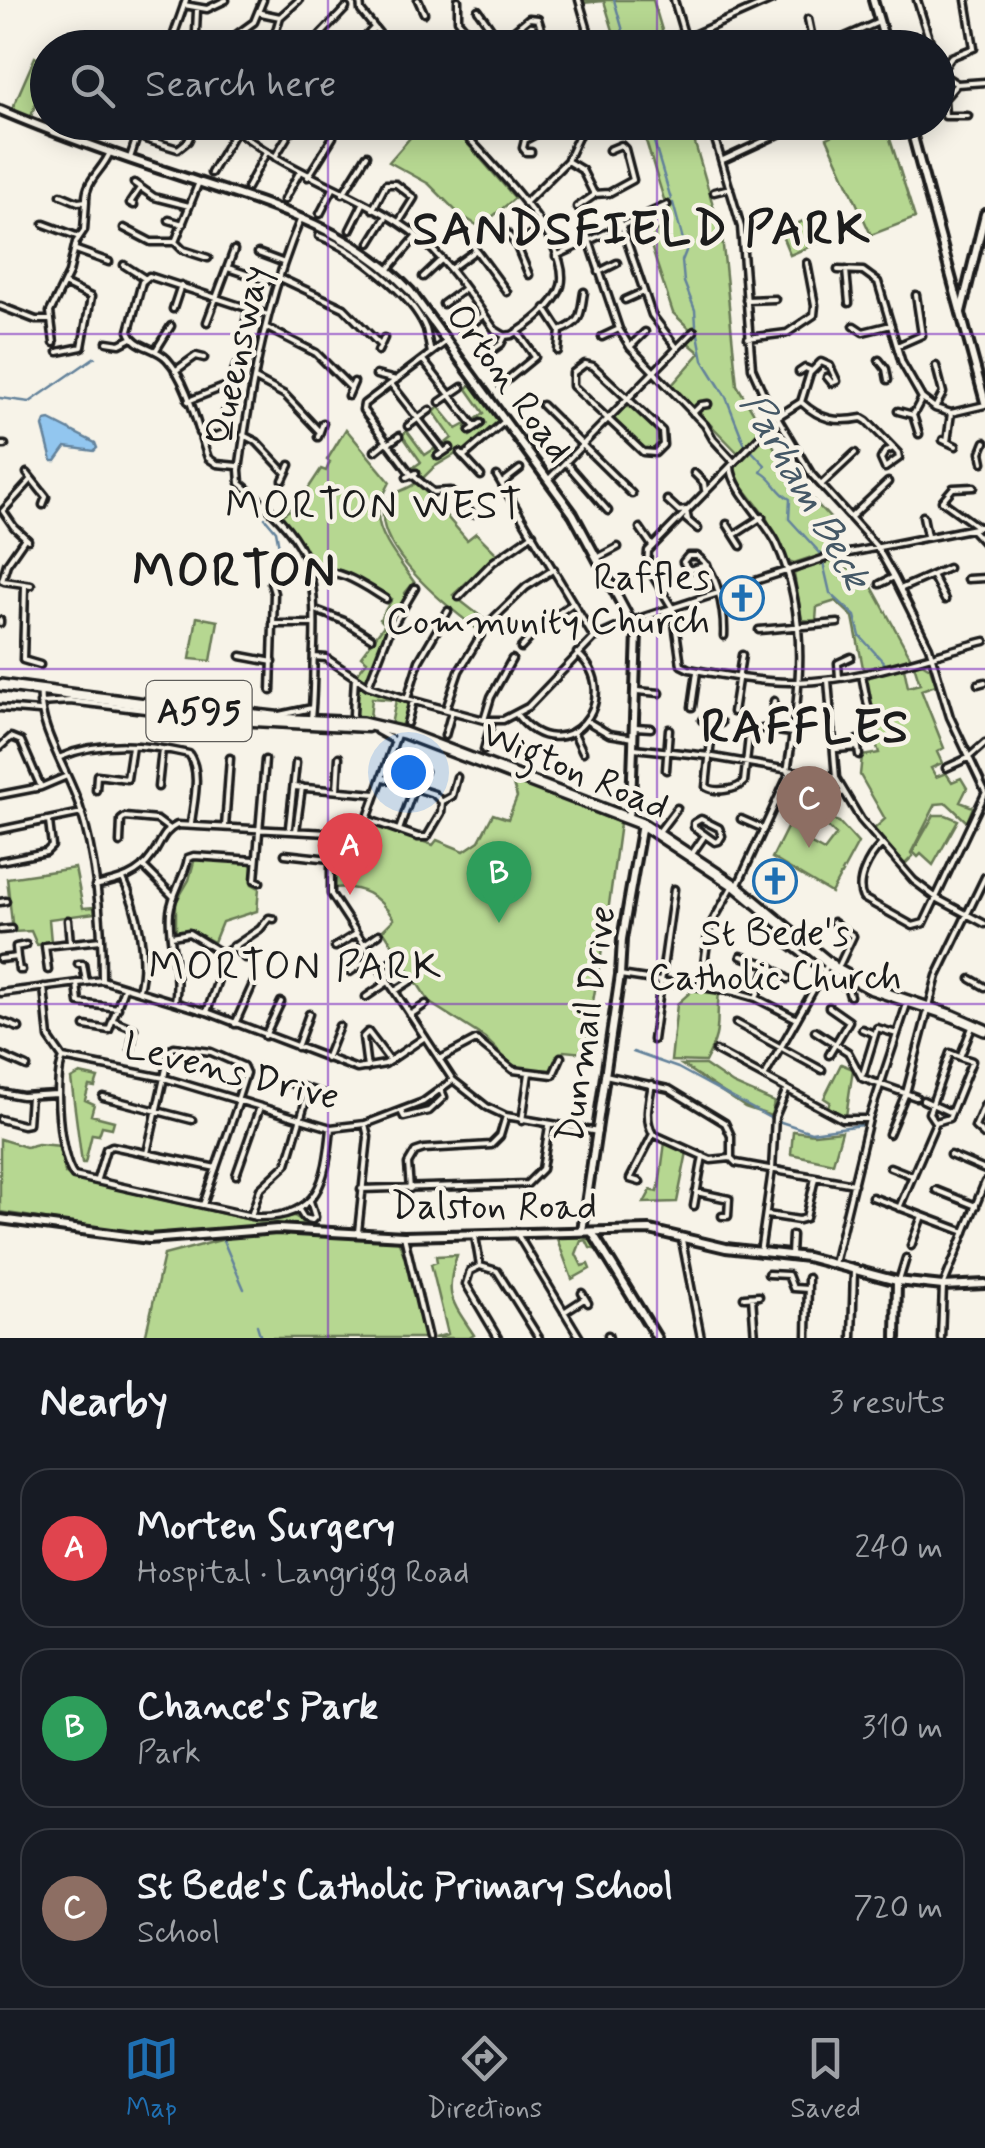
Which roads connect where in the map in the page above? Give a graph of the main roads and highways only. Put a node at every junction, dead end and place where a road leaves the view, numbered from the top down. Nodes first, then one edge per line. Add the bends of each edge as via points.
1 (0, 686) edge
2 (981, 1026) edge

1 - 2 main road, Wigton Road / A595 via 252,718 403,728 642,824 735,886 829,969

